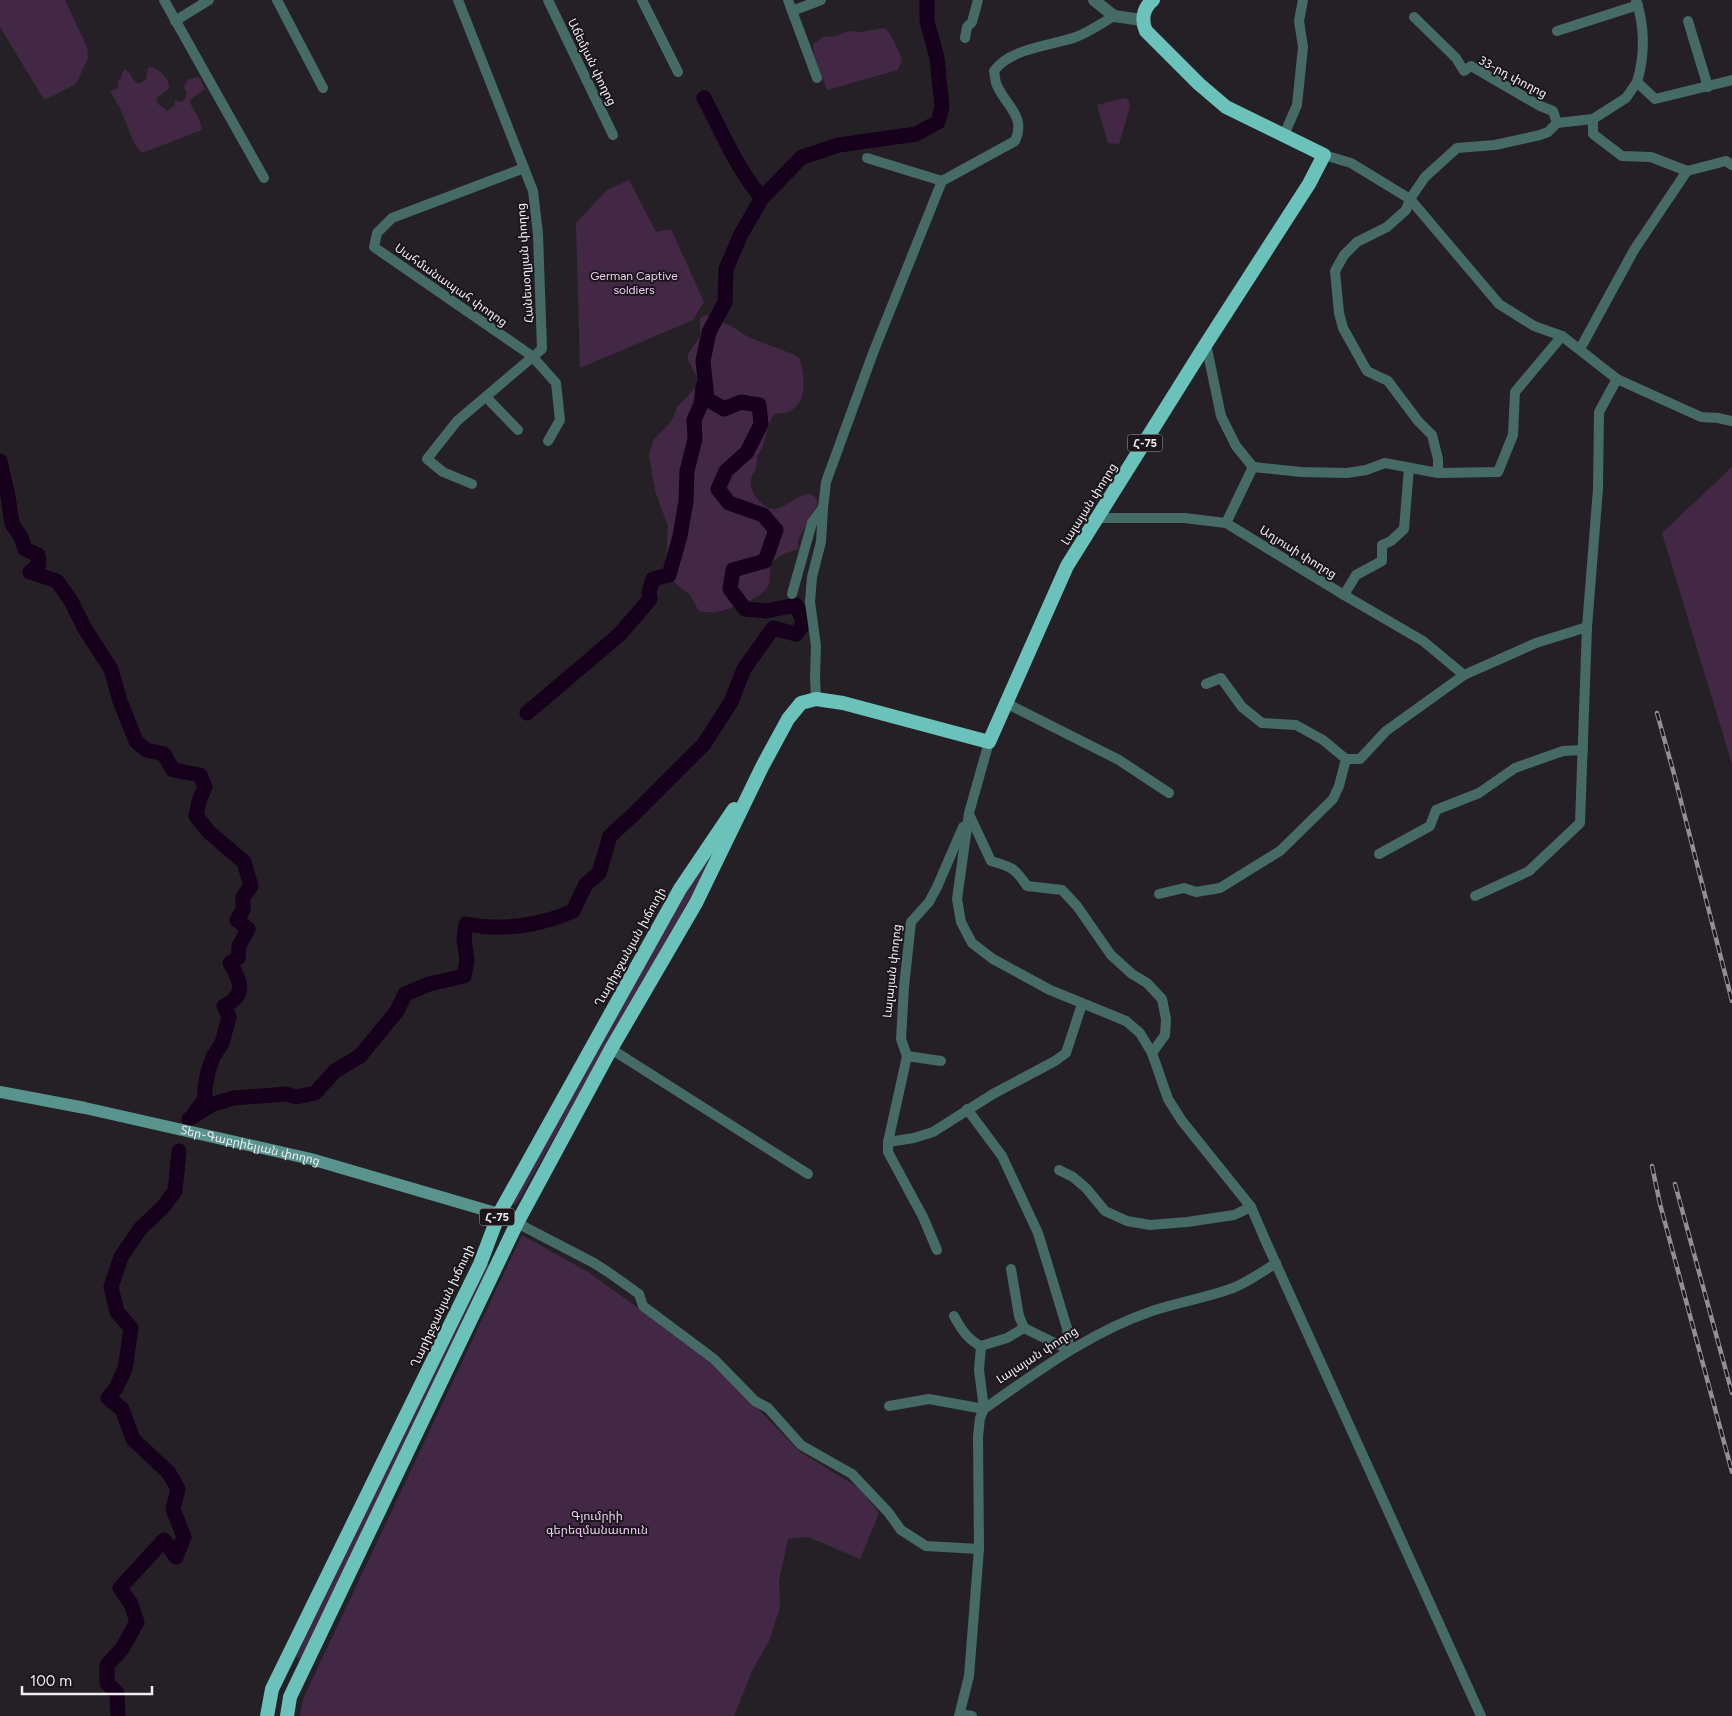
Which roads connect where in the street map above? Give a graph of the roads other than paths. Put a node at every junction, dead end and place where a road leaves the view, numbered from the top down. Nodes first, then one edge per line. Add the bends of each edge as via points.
1 (164, 0) edge
2 (209, 0) edge
3 (277, 0) edge
4 (458, 0) edge
5 (548, 0) edge
6 (642, 0) edge
7 (788, 0) edge
8 (821, 0) edge
9 (978, 0) edge
10 (1094, 0) edge
11 (1153, 0) edge
12 (1303, 0) edge
13 (1637, 2) edge
14 (792, 11) junction
15 (1114, 16) junction
16 (1414, 17) dead end
17 (1142, 20) junction
18 (175, 21) junction
19 (1688, 21) dead end
20 (1557, 31) dead end
21 (965, 38) dead end
22 (678, 72) dead end
23 (817, 78) dead end
24 (1732, 80) edge
25 (1637, 82) junction
26 (1708, 87) junction
27 (324, 88) dead end
28 (1593, 119) junction
29 (1557, 123) junction
30 (613, 134) dead end
31 (1284, 135) junction
32 (1324, 155) junction
33 (867, 158) dead end
34 (1732, 165) edge
35 (524, 168) junction
36 (1687, 171) junction
37 (264, 178) dead end
38 (942, 182) junction
39 (1410, 199) junction
40 (1562, 336) junction
41 (1206, 344) junction
42 (1580, 349) junction
43 (532, 356) junction
44 (1617, 379) junction
45 (486, 397) junction
46 (1732, 422) edge
47 (518, 430) dead end
48 (548, 441) dead end
49 (1253, 467) junction
50 (1409, 468) junction
51 (1438, 473) junction
52 (472, 484) dead end
53 (823, 508) junction
54 (1097, 518) junction
55 (1226, 522) junction
56 (792, 594) dead end
57 (1344, 596) junction
58 (1587, 627) junction
59 (1464, 675) junction
60 (1206, 684) dead end
61 (816, 699) junction
62 (1006, 703) junction
63 (989, 742) junction
64 (1583, 750) junction
65 (1346, 760) junction
66 (762, 767) junction
67 (1169, 792) dead end
68 (969, 814) junction
69 (1379, 854) dead end
70 (1159, 894) dead end
71 (1475, 896) dead end
72 (1082, 1004) junction
73 (611, 1049) junction
74 (1152, 1053) junction
75 (907, 1056) junction
76 (941, 1061) dead end
77 (0, 1092) edge
78 (967, 1109) junction
79 (888, 1142) junction
80 (1059, 1170) dead end
81 (808, 1174) dead end
82 (1252, 1207) junction
83 (499, 1214) junction
84 (517, 1223) junction
85 (937, 1250) dead end
86 (1276, 1263) junction
87 (1011, 1270) dead end
88 (954, 1316) dead end
89 (1024, 1328) junction
90 (981, 1346) junction
91 (1069, 1350) junction
92 (889, 1406) dead end
93 (984, 1409) junction
94 (979, 1548) junction
95 (272, 1689) junction
96 (292, 1693) junction
97 (959, 1715) edge
98 (267, 1716) edge
99 (287, 1716) edge
100 (972, 1716) edge
101 (1480, 1716) edge

1 - 18 street
2 - 18 street
3 - 27 street
4 - 35 street, Հանեսօղլյան փողոց
5 - 30 street, Աճեմյան փողոց
6 - 22 street
7 - 14 street
8 - 14 street
9 - 21 street via 972,22 966,27
10 - 15 street
11 - 17 highway via 1144,11
12 - 31 street via 1299,21 1303,47 1296,105
13 - 20 street
13 - 25 street via 1643,28 1642,64
14 - 23 street
15 - 17 street
15 - 38 street via 1077,37 1010,56 998,65 994,71 996,83 1015,113 1019,131 1015,141
16 - 29 street, 33-րդ փողոց via 1456,58 1464,71 1471,66 1553,111
17 - 31 highway via 1146,31 1226,107
18 - 37 street
19 - 26 street
24 - 26 street
25 - 26 street via 1655,99
25 - 28 street via 1626,98
28 - 29 street
28 - 36 street via 1593,134 1622,156 1651,157
29 - 39 street via 1540,135 1495,145 1457,148 1425,177
31 - 32 highway
32 - 39 street via 1351,163
32 - 41 highway, Լալայան փողոց / Հ-75 via 1309,184
33 - 38 street
34 - 36 street via 1726,161
35 - 43 street, Հանեսօղլյան փողոց via 533,191 541,293 542,349
35 - 43 street, Սահմանապահ փողոց via 392,218 377,232 374,247
36 - 42 street via 1634,250
38 - 53 street via 826,482
39 - 40 street via 1499,304 1534,326
39 - 51 street via 1406,210 1387,227 1357,242 1344,255 1335,271 1339,313 1343,328 1367,371 1388,381 1432,434
40 - 42 street
40 - 51 street via 1515,392 1512,435 1498,472
41 - 49 street via 1221,416 1236,446
41 - 54 highway, Լալայան փողոց / Հ-75
42 - 44 street
43 - 45 street, Հանեսօղլյան փողոց
43 - 48 street, Սահմանապահ փողոց via 556,382 560,420
44 - 46 street via 1701,417
44 - 58 street via 1599,412 1598,490
45 - 47 street
45 - 52 street, Հանեսօղլյան փողոց via 457,421 427,459 443,472
49 - 50 street via 1346,473 1385,463
49 - 55 street
50 - 51 street
50 - 57 street via 1404,529 1382,545 1382,560 1356,574
53 - 56 street via 812,523
53 - 61 street via 821,542 812,577 810,602 816,646
54 - 55 street, Աղյուսի փողոց via 1184,518
54 - 62 highway, Լալայան փողոց / Հ-75 via 1068,566
55 - 57 street, Աղյուսի փողոց
57 - 59 street, Աղյուսի փողոց via 1423,641
58 - 59 street via 1536,642
58 - 64 street
59 - 65 street via 1386,731 1360,760
60 - 65 street via 1221,678 1242,707 1262,723 1296,725 1323,740
61 - 63 highway via 843,703
61 - 66 highway, Ղարիբջանյան խճուղի / Հ-75 via 801,703 788,719
62 - 63 highway, Լալայան փողոց / Հ-75
62 - 67 street via 1120,760
63 - 68 street, Լալայան փողոց
64 - 69 street via 1563,751 1514,768 1479,793 1436,810 1430,826
64 - 71 street via 1580,823 1529,871
65 - 70 street via 1333,799 1280,851 1220,888 1196,892 1184,888
66 - 73 highway, Ղարիբջանյան խճուղի / Հ-75 via 696,903
66 - 83 highway, Ղարիբջանյան խճուղի / Հ-75 via 680,889
68 - 72 street, Լալայան փողոց via 957,899 961,922 972,943 993,959
68 - 74 street via 991,861 1018,872 1027,886 1062,890 1111,955 1162,999 1165,1035
68 - 75 street, Լալայան փողոց via 929,902 911,922 901,1039
72 - 74 street, Լալայան փողոց via 1126,1021 1140,1033
72 - 78 street via 1066,1053
73 - 81 street
73 - 84 highway, Ղարիբջանյան խճուղի / Հ-75
74 - 82 street, Լալայան փողոց via 1168,1099 1182,1121
75 - 76 street
75 - 79 street, Լալայան փողոց
77 - 83 main road, Տեր-Գաբրիելյան փողոց via 311,1159
78 - 79 street via 933,1132
78 - 91 street via 1002,1156 1038,1233 1067,1328
79 - 85 street, Լալայան փողոց via 888,1152
80 - 82 street via 1086,1188 1106,1211 1126,1221 1150,1225 1187,1222 1234,1215
82 - 86 street, Լալայան փողոց
83 - 84 main road, Տեր-Գաբրիելյան փողոց
83 - 95 highway, Ղարիբջանյան խճուղի / Հ-75 via 480,1264
84 - 94 street via 594,1263 639,1294 643,1306 714,1359 755,1400 768,1408 802,1445 852,1474 901,1530 926,1546
84 - 96 highway, Ղարիբջանյան խճուղի / Հ-75
86 - 91 street, Լալայան փողոց via 1234,1287 1152,1311
86 - 101 street
87 - 89 street
88 - 90 street via 972,1342
89 - 90 street via 1007,1338
89 - 91 street
90 - 93 street
91 - 93 street, Լալայան փողոց
92 - 93 street via 929,1399
93 - 94 street via 978,1436
94 - 97 street via 969,1676
95 - 96 highway
95 - 98 highway, Ղարիբջանյան խճուղի / Հ-75
96 - 99 highway, Ղարիբջանյան խճուղի / Հ-75
97 - 100 street

